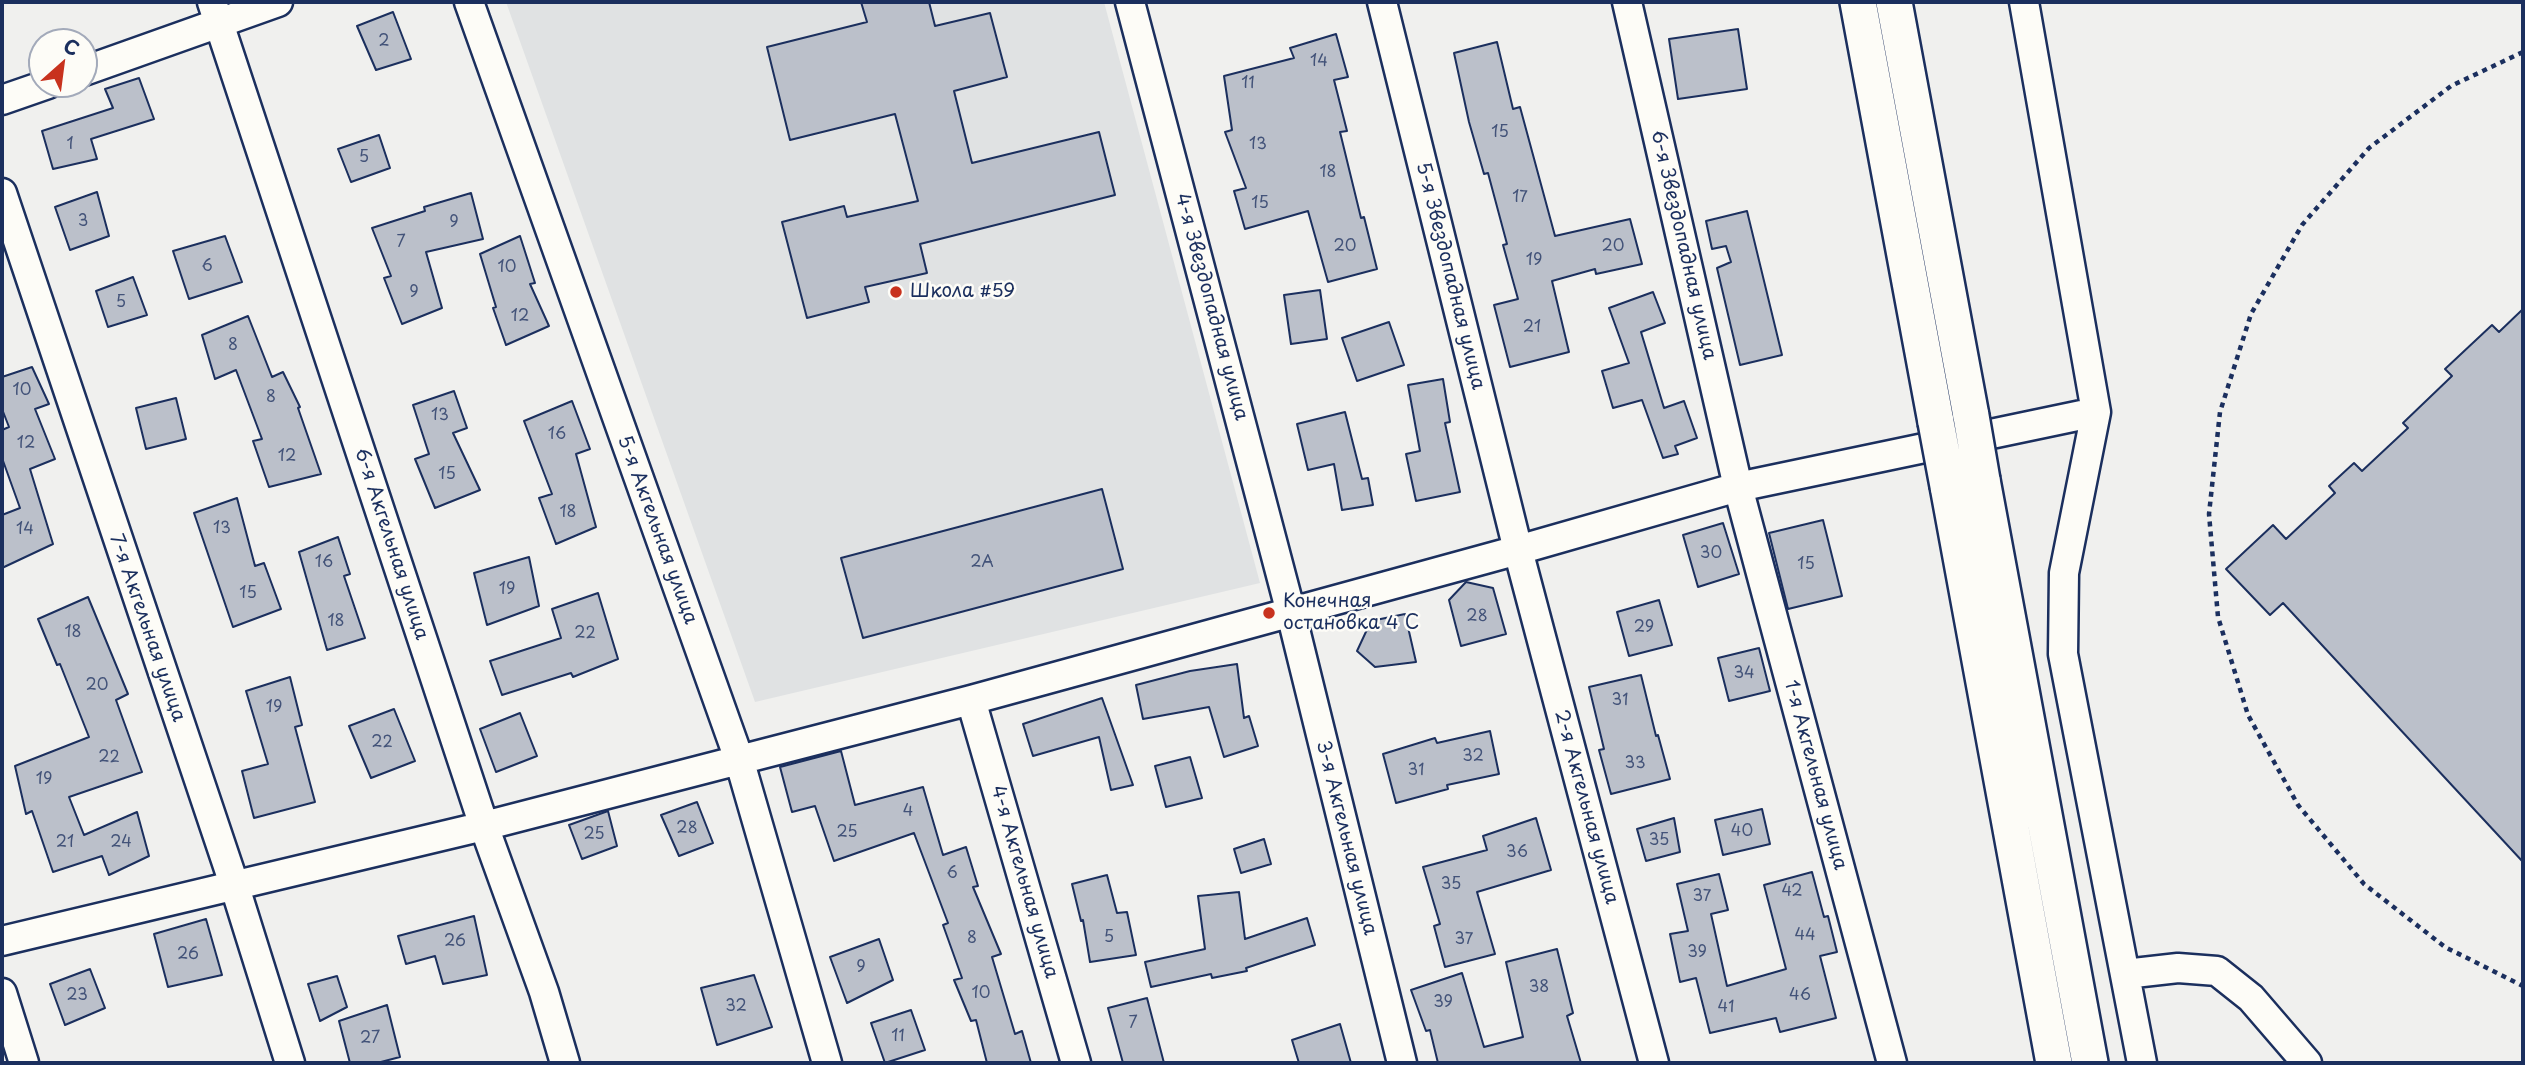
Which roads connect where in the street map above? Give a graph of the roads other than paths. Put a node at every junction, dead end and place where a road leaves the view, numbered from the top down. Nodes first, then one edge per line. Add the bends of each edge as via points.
1 (278, 2) edge
2 (469, 2) edge
3 (1130, 2) edge
4 (1382, 2) edge
5 (1628, 2) edge
6 (1858, 2) edge
7 (1894, 2) edge
8 (2024, 2) edge
9 (215, 13) edge
10 (98, 65) edge
11 (28, 91) edge
12 (2, 100) edge
13 (2, 193) edge
14 (2096, 412) junction
15 (1738, 487) junction
16 (1518, 550) junction
17 (1291, 613) junction
18 (971, 700) junction
19 (739, 759) junction
20 (484, 826) junction
21 (234, 884) junction
22 (2, 941) edge
23 (2125, 974) junction
24 (2, 993) edge
25 (24, 1063) edge
26 (290, 1063) edge
27 (565, 1063) edge
28 (827, 1063) edge
29 (1076, 1063) edge
30 (1402, 1063) edge
31 (1654, 1063) edge
32 (1892, 1063) edge
33 (2054, 1063) edge
34 (2090, 1063) edge
35 (2142, 1063) edge
36 (2307, 1063) edge

1 - 9 street
2 - 19 street, 5-я Акгельная улица
3 - 17 street, 4-я Звездопадная улица
4 - 16 street, 5-я Звездопадная улица
5 - 15 street, 6-я Звездопадная улица
6 - 33 main road, bridge
7 - 34 main road, bridge
8 - 14 street
9 - 10 street
9 - 20 street, 6-я Акгельная улица
11 - 12 street
13 - 21 street, 7-я Акгельная улица
14 - 15 street
14 - 23 street via 2064,573 2063,654
15 - 16 street
15 - 32 street, 1-я Акгельная улица
16 - 17 street
16 - 31 street, 2-я Акгельная улица
17 - 18 street
17 - 30 street, 3-я Акгельная улица
18 - 19 street
18 - 29 street, 4-я Акгельная улица
19 - 20 street
19 - 28 street, 5-я Акгельная улица
20 - 21 street
20 - 27 street, 6-я Акгельная улица
21 - 22 street
21 - 26 street, 7-я Акгельная улица
23 - 35 street
23 - 36 street via 2178,968 2217,971 2251,998
24 - 25 street

